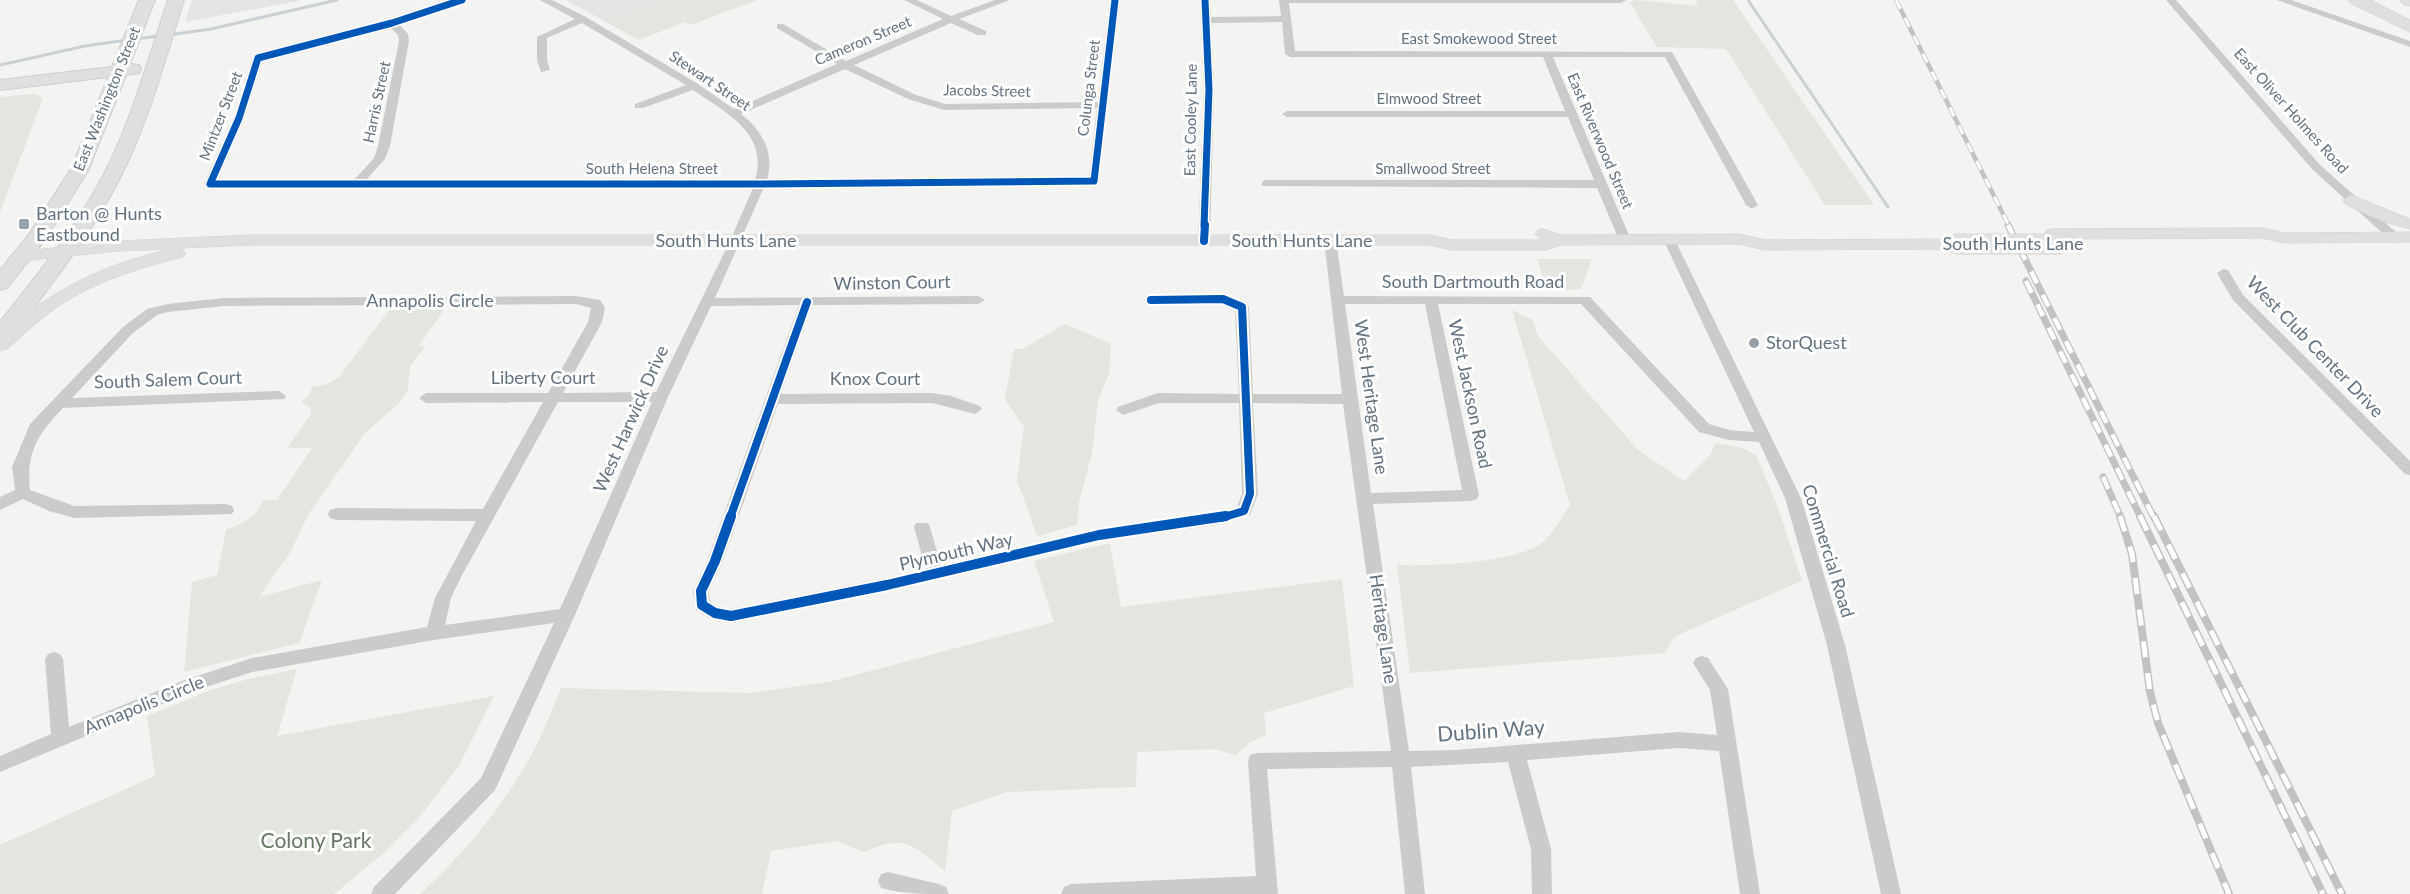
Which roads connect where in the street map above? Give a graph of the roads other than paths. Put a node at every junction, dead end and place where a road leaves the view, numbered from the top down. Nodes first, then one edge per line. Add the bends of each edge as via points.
1 (147, 0) edge
2 (176, 0) edge
3 (462, 0) edge
4 (545, 0) edge
5 (909, 0) edge
6 (1005, 0) edge
7 (1115, 0) edge
8 (1205, 0) edge
9 (1284, 0) edge
10 (1621, 0) edge
11 (2171, 0) edge
12 (2282, 0) edge
13 (2358, 0) edge
14 (951, 19) junction
15 (583, 20) junction
16 (1205, 20) junction
17 (1286, 20) junction
18 (392, 23) junction
19 (780, 26) dead end
20 (2410, 27) edge
21 (982, 33) dead end
22 (2410, 44) edge
23 (1547, 54) junction
24 (846, 65) junction
25 (157, 66) junction
26 (545, 70) dead end
27 (120, 71) junction
28 (0, 85) edge
29 (694, 86) junction
30 (1101, 105) junction
31 (639, 106) dead end
32 (733, 113) junction
33 (1287, 114) dead end
34 (1572, 114) junction
35 (1094, 181) joint
36 (210, 184) joint
37 (357, 184) junction
38 (760, 184) junction
39 (1266, 184) dead end
40 (1601, 184) junction
41 (2352, 200) junction
42 (1752, 205) dead end
43 (2410, 224) edge
44 (2402, 237) edge
45 (1668, 239) junction
46 (251, 240) junction
47 (1330, 240) junction
48 (1625, 240) junction
49 (736, 241) junction
50 (1204, 241) junction
51 (68, 250) junction
52 (22, 256) junction
53 (2223, 273) dead end
54 (0, 284) edge
55 (978, 300) dead end
56 (1151, 300) dead end
57 (1338, 300) junction
58 (1431, 301) junction
59 (706, 302) junction
60 (807, 302) junction
61 (0, 337) edge
62 (0, 345) edge
63 (279, 396) dead end
64 (553, 397) junction
65 (660, 397) junction
66 (1246, 397) junction
67 (426, 398) dead end
68 (774, 399) junction
69 (1350, 399) junction
70 (58, 403) junction
71 (975, 409) dead end
72 (1123, 410) dead end
73 (1766, 438) junction
74 (2410, 470) edge
75 (23, 493) junction
76 (1365, 499) junction
77 (0, 504) edge
78 (226, 510) dead end
79 (336, 514) dead end
80 (487, 515) junction
81 (922, 527) dead end
82 (934, 574) junction
83 (566, 615) junction
84 (434, 633) junction
85 (54, 659) dead end
86 (1702, 663) dead end
87 (61, 738) junction
88 (1728, 744) junction
89 (1515, 752) junction
90 (1401, 758) junction
91 (0, 764) edge
92 (888, 880) dead end
93 (1268, 890) edge
94 (381, 894) edge
95 (939, 894) edge
96 (1071, 894) edge
97 (1415, 894) edge
98 (1542, 894) edge
99 (1750, 894) edge
100 (1891, 894) edge

1 - 27 main road, East Washington Street
2 - 25 main road, East Washington Street
3 - 18 street
4 - 15 street, Stewart Street
5 - 14 street
6 - 14 street, Cameron Street
7 - 30 street, Colunga Street
8 - 16 street, East Cooley Lane
9 - 10 street
9 - 17 street
11 - 41 street, East Oliver Holmes Road via 2316,167
12 - 22 street
13 - 20 highway
14 - 21 street
14 - 24 street, Cameron Street
15 - 26 street via 542,37
15 - 29 street, Stewart Street
16 - 17 street
16 - 50 street, East Cooley Lane via 1209,90
17 - 23 street, East Smokewood Street via 1290,54
18 - 36 street, Mintzer Street via 258,57 239,118
18 - 37 street, Harris Street via 403,34 404,41 384,146 379,159
19 - 24 street, Jacobs Street
23 - 34 street, East Riverwood Street
23 - 42 street, East Smokewood Street via 1668,54
24 - 30 street, Jacobs Street via 912,97 944,107
24 - 32 street, Cameron Street
25 - 27 main road
25 - 51 main road, East Washington Street via 113,175
27 - 28 main road
27 - 52 main road, East Washington Street via 80,169
29 - 31 street
29 - 32 street, Stewart Street
30 - 35 street, Colunga Street
32 - 38 street, Stewart Street via 746,123 762,148 765,167
33 - 34 street, Elmwood Street
34 - 40 street, East Riverwood Street
35 - 38 street, South Helena Street
36 - 37 street, South Helena Street
37 - 38 street, South Helena Street
38 - 49 street, Stewart Street
39 - 40 street, Smallwood Street
40 - 48 street, East Riverwood Street
41 - 43 main road
41 - 44 street, East Oliver Holmes Road
44 - 45 main road, South Hunts Lane, bridge via 2286,238 2275,244 1953,239 1765,245 1739,239
45 - 48 main road, South Hunts Lane
45 - 73 street, Commercial Road
46 - 49 main road, South Hunts Lane
46 - 51 main road, South Hunts Lane
46 - 62 main road via 159,257 96,278 35,314
47 - 48 main road, South Hunts Lane via 1430,240 1452,245
47 - 50 main road, South Hunts Lane
47 - 57 street
49 - 50 main road, South Hunts Lane
49 - 59 street, West Harwick Drive
51 - 52 main road, South Hunts Lane
51 - 61 main road, East Washington Street
52 - 54 main road, East Washington Street
53 - 74 street, West Club Center Drive via 2238,297
55 - 60 street, Winston Court
56 - 66 street, Plymouth Way via 1223,299 1242,307
57 - 58 street, South Dartmouth Road
57 - 69 street, West Heritage Lane
58 - 73 street, South Dartmouth Road via 1585,300 1704,428 1722,434
58 - 76 street, West Jackson Road via 1471,495
59 - 60 street, Winston Court
59 - 65 street, West Harwick Drive
60 - 68 street, Plymouth Way
63 - 70 street, South Salem Court
64 - 65 street, Liberty Court
64 - 67 street, Liberty Court
64 - 70 street, Annapolis Circle via 595,322 598,308 589,300 224,302 168,308 152,312 128,330
64 - 80 street, Annapolis Circle
65 - 83 street, West Harwick Drive
66 - 69 street
66 - 72 street via 1158,398
66 - 82 street, Plymouth Way via 1251,494 1244,510 1217,519 1099,535
68 - 71 street, Knox Court via 932,398
68 - 82 street, Plymouth Way via 701,591 702,605 731,616
69 - 76 street, West Heritage Lane
70 - 75 street, Annapolis Circle via 35,428 26,448 21,467
73 - 100 street, Commercial Road via 1793,498 1833,633
75 - 77 street
75 - 78 street via 74,512
76 - 90 street, Heritage Lane
79 - 80 street
80 - 84 street, Annapolis Circle via 443,598
81 - 82 street
83 - 84 street, Annapolis Circle
83 - 94 street, West Harwick Drive via 488,784
84 - 87 street, Annapolis Circle via 252,665 188,686
85 - 87 street
86 - 88 street via 1719,689
87 - 91 street, Annapolis Circle
88 - 89 street, Dublin Way via 1679,740
88 - 99 street
89 - 90 street, Dublin Way
89 - 98 street via 1541,849
90 - 93 street, Dublin Way via 1257,761
90 - 97 street, Heritage Lane
92 - 95 street
93 - 96 street

